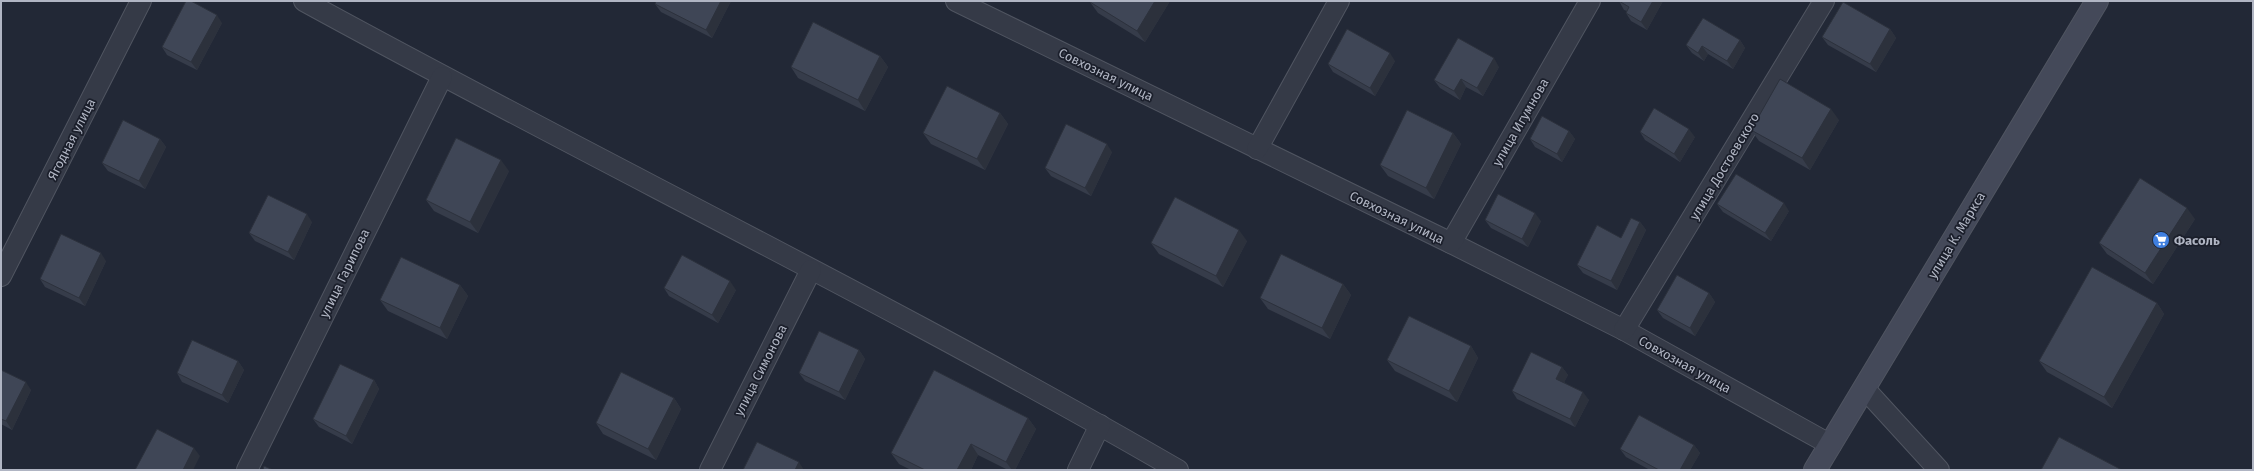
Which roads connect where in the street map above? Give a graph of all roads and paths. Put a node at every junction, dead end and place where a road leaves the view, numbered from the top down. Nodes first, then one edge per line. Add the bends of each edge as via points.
1 (140, 1) edge
2 (304, 1) edge
3 (956, 1) edge
4 (1339, 1) edge
5 (1590, 1) edge
6 (1824, 1) edge
7 (2096, 1) edge
8 (442, 77) junction
9 (1257, 148) junction
10 (1451, 243) junction
11 (811, 270) junction
12 (1, 276) edge
13 (1624, 330) junction
14 (1864, 388) junction
15 (1100, 425) junction
16 (1831, 445) junction
17 (246, 470) edge
18 (710, 470) edge
19 (1078, 470) edge
20 (1178, 470) edge
21 (1815, 470) edge
22 (1939, 470) edge

1 - 12 street, Ягодная улица
2 - 8 street
3 - 9 street, Совхозная улица
4 - 9 street
5 - 10 street, улица Игумнова
6 - 13 street, улица Достоевского
7 - 14 main road, улица К. Маркса
8 - 11 street
8 - 17 street, улица Гарипова
9 - 10 street, Совхозная улица
10 - 13 street, Совхозная улица
11 - 15 street
11 - 18 street, улица Симонова
13 - 16 street, Совхозная улица
14 - 16 main road, улица К. Маркса
14 - 22 street
15 - 19 street
15 - 20 street
16 - 21 main road, улица К. Маркса

